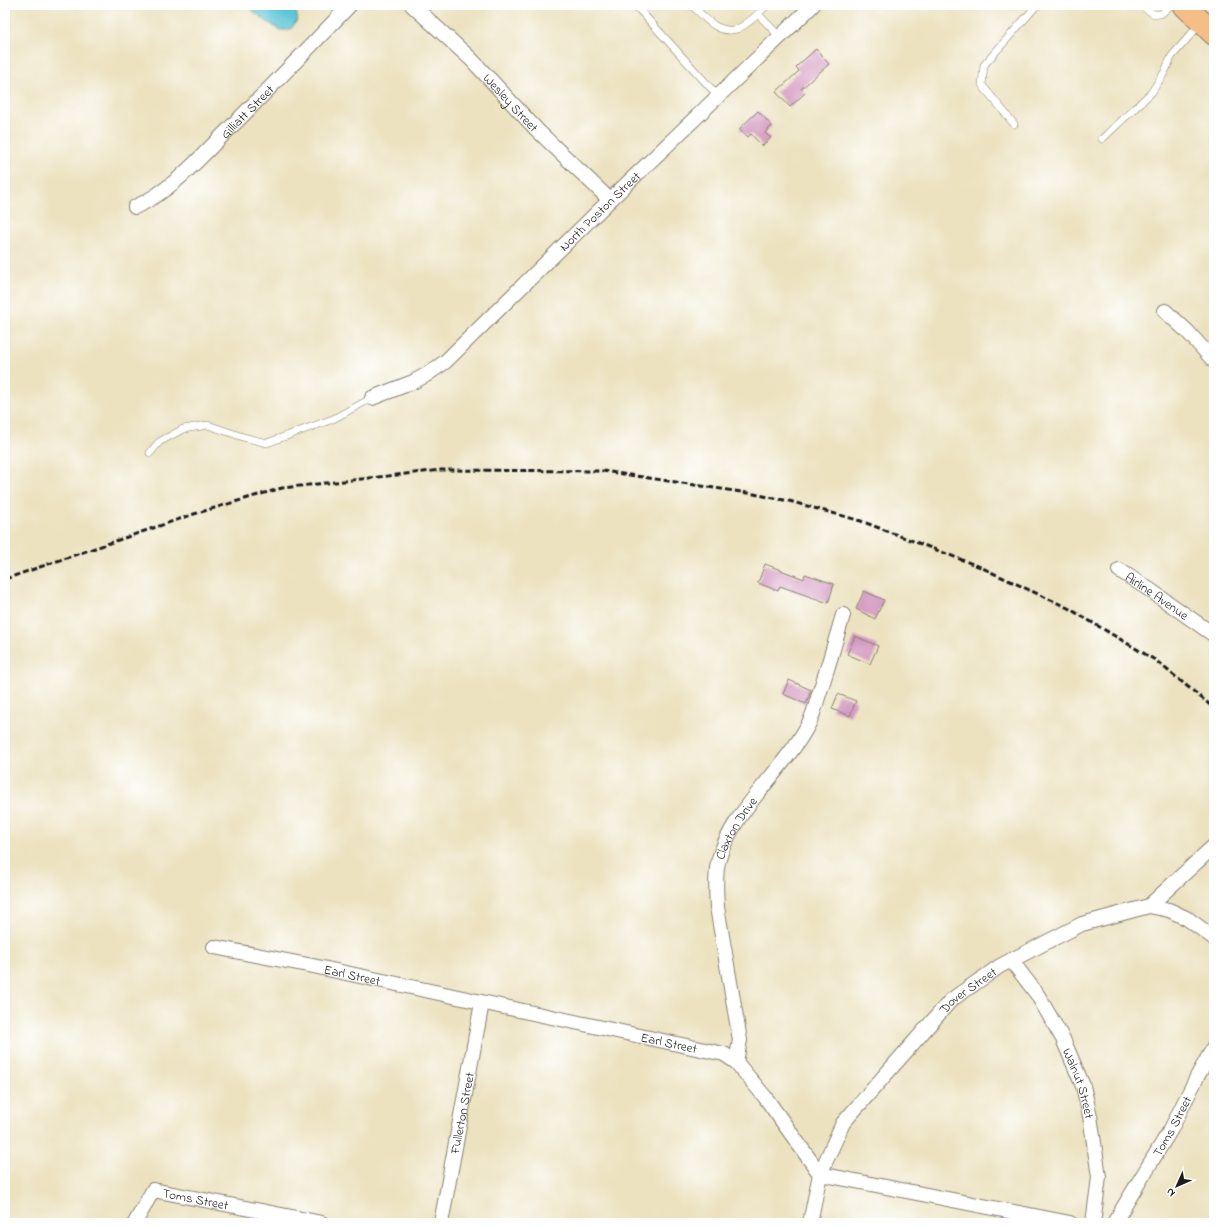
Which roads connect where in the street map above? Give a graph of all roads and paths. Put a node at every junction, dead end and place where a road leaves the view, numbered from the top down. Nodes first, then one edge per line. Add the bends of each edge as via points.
1 (350, 5) edge
2 (412, 5) edge
3 (635, 5) edge
4 (692, 5) edge
5 (767, 5) edge
6 (813, 5) edge
7 (1037, 5) edge
8 (1140, 5) edge
9 (1171, 5) edge
10 (1184, 5) edge
11 (758, 14) junction
12 (1208, 28) edge
13 (780, 36) junction
14 (718, 96) junction
15 (1014, 124) dead end
16 (1102, 139) dead end
17 (610, 200) junction
18 (135, 207) dead end
19 (1165, 311) dead end
20 (1214, 361) edge
21 (372, 398) joint
22 (150, 454) dead end
23 (1119, 570) dead end
24 (842, 616) dead end
25 (1214, 635) edge
26 (1214, 846) edge
27 (1149, 906) junction
28 (1214, 938) edge
29 (214, 948) dead end
30 (1011, 960) junction
31 (482, 1003) junction
32 (1214, 1047) edge
33 (736, 1062) junction
34 (820, 1174) junction
35 (135, 1223) edge
36 (322, 1223) edge
37 (441, 1223) edge
38 (810, 1223) edge
39 (1070, 1223) edge
40 (1093, 1223) edge
41 (1114, 1223) edge

1 - 18 street, Gilliatt Street via 175,182 150,201
2 - 17 street, Wesley Street via 471,59 537,130
3 - 14 lane
4 - 11 lane via 711,24 723,30 737,29
5 - 11 lane
6 - 13 street, North Poston Street
7 - 15 lane via 984,65 982,85
8 - 9 lane via 1154,14 1161,14
10 - 12 main road
11 - 13 lane
12 - 16 lane via 1172,56 1151,93
13 - 14 street, North Poston Street
14 - 17 street, North Poston Street
17 - 21 street, North Poston Street via 445,362 413,382
19 - 20 street
21 - 22 lane via 333,419 267,443 208,425 183,429 159,442
23 - 25 street, Airline Avenue
24 - 33 street, Claxton Drive via 808,725 782,764 744,810 722,847 718,863 717,907 740,1040
26 - 27 street, Dover Street
27 - 28 street via 1169,910 1188,919
27 - 30 street, Dover Street via 1082,924
29 - 31 street, Earl Street via 313,966
30 - 34 street, Dover Street via 951,1000 843,1123
30 - 40 street, Walnut Street via 1037,994 1063,1039 1083,1086 1099,1177
31 - 33 street, Earl Street via 724,1054
31 - 37 street, Fullerton Street
32 - 41 street, Toms Street via 1171,1129
33 - 34 street, Earl Street via 765,1097
34 - 38 street, Dover Street
34 - 39 street
35 - 36 street, Toms Street via 153,1190

